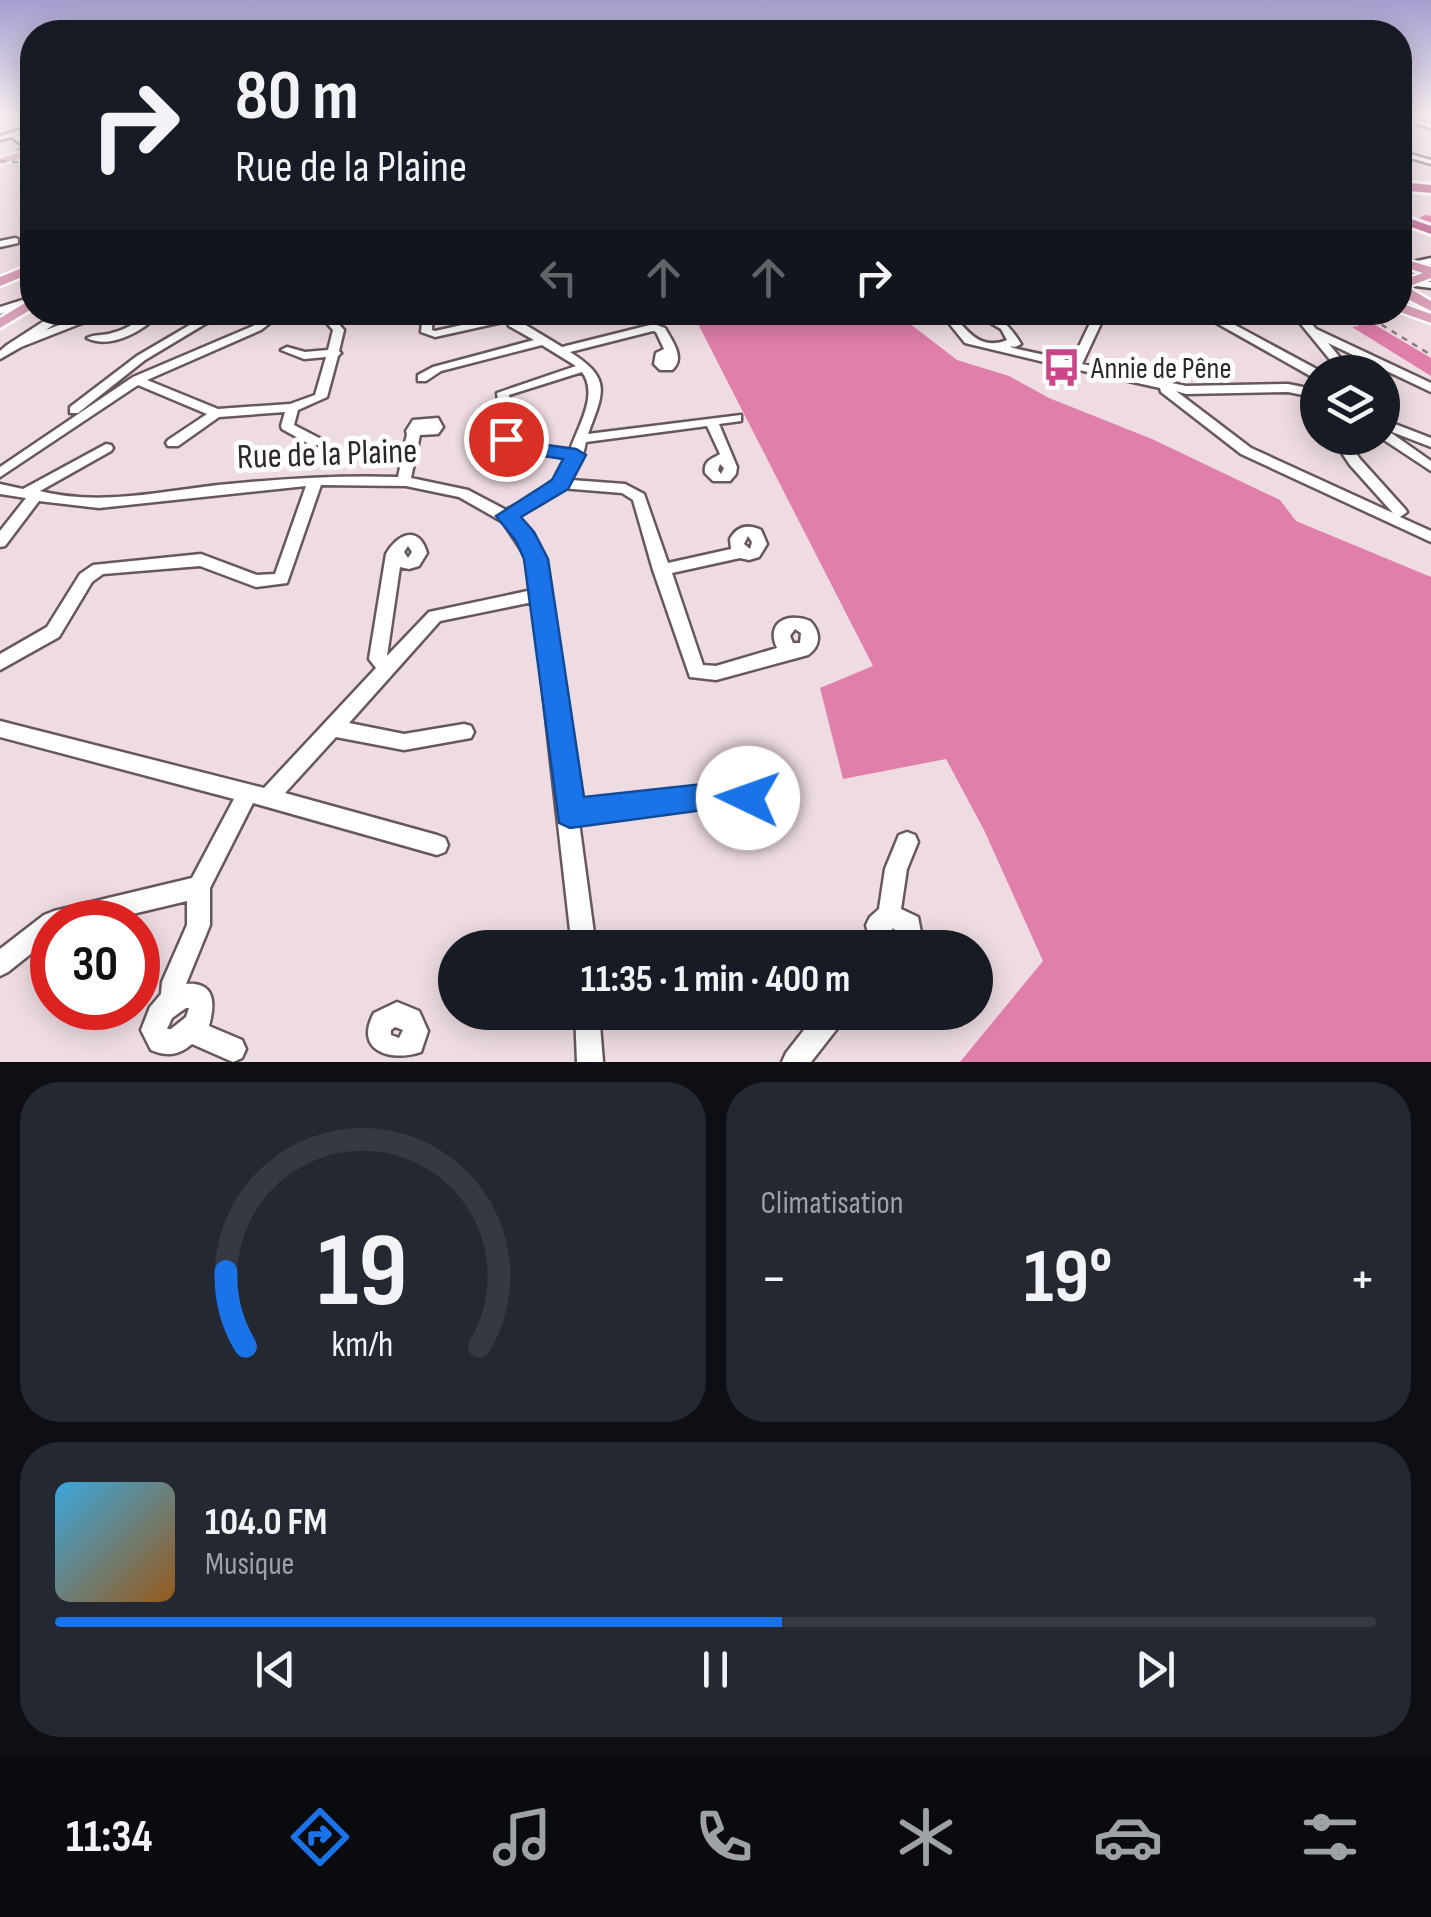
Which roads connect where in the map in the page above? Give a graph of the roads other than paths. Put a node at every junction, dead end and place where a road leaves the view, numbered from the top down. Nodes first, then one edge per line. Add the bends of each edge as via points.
1 (15, 241) dead end
2 (0, 244) edge
3 (46, 325) edge
4 (72, 325) edge
5 (141, 325) edge
6 (198, 325) edge
7 (261, 325) edge
8 (334, 325) edge
9 (426, 325) edge
10 (474, 325) edge
11 (517, 325) edge
12 (956, 325) edge
13 (1001, 325) edge
14 (1095, 325) edge
15 (1226, 325) edge
16 (1306, 325) edge
17 (1312, 332) junction
18 (92, 338) dead end
19 (540, 342) junction
20 (1012, 345) junction
21 (287, 350) dead end
22 (558, 351) junction
23 (5, 352) edge
24 (334, 353) junction
25 (1332, 355) edge
26 (673, 356) dead end
27 (1300, 365) edge
28 (585, 367) junction
29 (1074, 368) junction
30 (422, 378) dead end
31 (137, 380) junction
32 (1161, 386) junction
33 (1431, 388) edge
34 (1300, 393) edge
35 (292, 408) junction
36 (216, 414) junction
37 (737, 418) dead end
38 (712, 422) junction
39 (60, 430) junction
40 (1400, 431) edge
41 (414, 433) dead end
42 (582, 439) junction
43 (1400, 440) edge
44 (316, 442) dead end
45 (173, 443) dead end
46 (1431, 443) edge
47 (106, 448) dead end
48 (576, 455) junction
49 (1350, 455) edge
50 (726, 462) dead end
51 (1431, 468) edge
52 (0, 473) edge
53 (404, 480) junction
54 (314, 484) junction
55 (561, 484) junction
56 (0, 489) edge
57 (31, 494) junction
58 (1400, 512) dead end
59 (507, 516) junction
60 (1431, 536) edge
61 (0, 542) edge
62 (744, 552) dead end
63 (394, 554) dead end
64 (661, 570) junction
65 (542, 594) junction
66 (798, 650) dead end
67 (0, 663) edge
68 (388, 667) junction
69 (0, 728) edge
70 (333, 728) junction
71 (464, 732) dead end
72 (749, 793) dead end
73 (258, 795) junction
74 (570, 813) junction
75 (907, 842) dead end
76 (437, 845) dead end
77 (199, 887) junction
78 (146, 900) edge
79 (889, 916) junction
80 (582, 930) edge
81 (879, 930) edge
82 (910, 930) edge
83 (30, 941) edge
84 (0, 964) edge
85 (173, 1000) junction
86 (589, 1030) edge
87 (820, 1030) edge
88 (191, 1031) junction
89 (234, 1050) dead end
90 (590, 1062) edge
91 (796, 1062) edge

1 - 2 street
3 - 23 street
4 - 23 street
5 - 18 street
6 - 39 street via 141,358 58,422
7 - 31 street
8 - 24 street
9 - 10 street via 431,334
11 - 19 street
12 - 20 street via 969,341
13 - 20 street
14 - 29 street
15 - 27 street
16 - 17 street
17 - 25 street
17 - 33 street
19 - 22 street
19 - 30 street
20 - 29 street
21 - 24 street
22 - 26 street via 654,327
22 - 28 street
24 - 35 street via 322,397
28 - 42 street via 597,392
28 - 48 street via 504,393 509,444
29 - 32 street
31 - 36 street
31 - 39 street
32 - 34 street
32 - 60 street via 1246,451
35 - 36 street
35 - 44 street via 286,424
36 - 45 street
37 - 38 street
38 - 42 street
38 - 50 street
39 - 52 street
40 - 46 street
41 - 53 street
42 - 48 street
43 - 51 street
47 - 57 street
48 - 55 street
49 - 58 street
53 - 54 street, Rue de la Plaine
53 - 59 street, Rue de la Plaine via 458,490
54 - 57 street, Rue de la Plaine via 97,503
54 - 67 street via 281,579 256,581 201,560 99,569 86,578 53,632
55 - 59 street
55 - 64 street via 635,493
56 - 57 street, Rue de la Plaine
57 - 61 street
59 - 65 street, Rue de la Plaine via 532,548
62 - 64 street
63 - 68 street via 378,659
64 - 66 street via 696,672 716,673
65 - 68 street via 440,613
65 - 74 street, Rue de la Plaine
68 - 70 street
69 - 73 street
70 - 71 street via 404,742
70 - 73 street
72 - 74 street
73 - 76 street
73 - 77 street
74 - 80 street, Rue de la Plaine
75 - 79 street
77 - 78 street
77 - 85 street via 198,926
79 - 81 street
79 - 82 street
83 - 84 street
85 - 88 street via 194,995 202,1003
85 - 88 street via 159,1014 156,1036 167,1043
86 - 90 street
87 - 91 street
88 - 89 street

